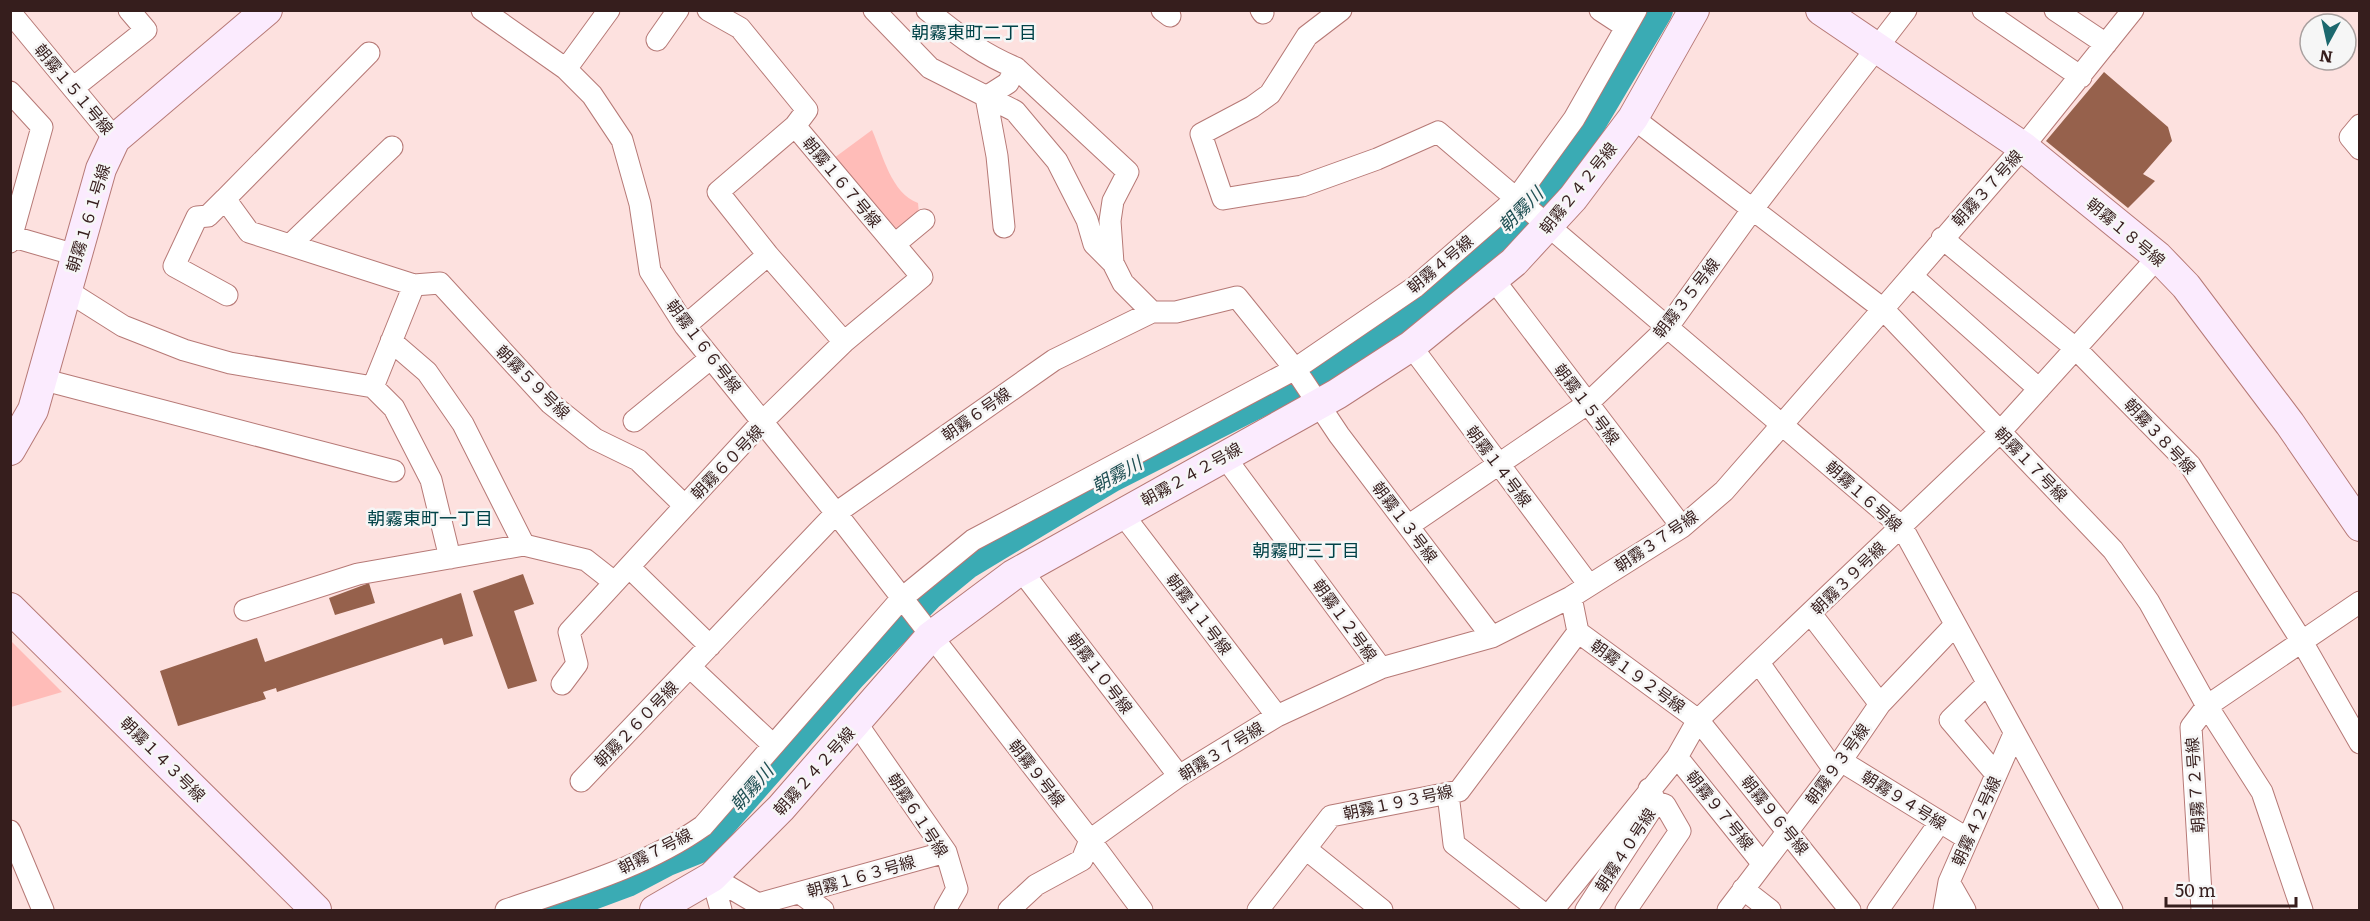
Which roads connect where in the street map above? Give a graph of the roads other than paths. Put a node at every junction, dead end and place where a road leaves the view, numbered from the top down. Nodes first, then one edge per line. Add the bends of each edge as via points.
1 (129, 10) edge
2 (267, 10) edge
3 (482, 10) edge
4 (609, 10) edge
5 (678, 10) edge
6 (708, 10) edge
7 (874, 10) edge
8 (927, 10) edge
9 (1341, 10) edge
10 (1600, 10) edge
11 (1694, 10) edge
12 (1821, 10) edge
13 (1906, 10) edge
14 (1983, 10) edge
15 (2055, 10) edge
16 (2133, 10) edge
17 (10, 12) edge
18 (1631, 19) edge
19 (657, 40) dead end
20 (2106, 44) junction
21 (1877, 48) junction
22 (369, 53) dead end
23 (1016, 68) junction
24 (566, 69) junction
25 (2081, 77) junction
26 (73, 88) junction
27 (10, 92) edge
28 (986, 97) junction
29 (1633, 118) junction
30 (2360, 125) edge
31 (795, 126) junction
32 (116, 139) junction
33 (392, 147) dead end
34 (2023, 147) junction
35 (2360, 149) edge
36 (225, 199) junction
37 (1752, 210) junction
38 (1530, 211) junction
39 (924, 220) dead end
40 (1004, 227) dead end
41 (11, 238) edge
42 (1942, 238) junction
43 (895, 244) junction
44 (290, 245) junction
45 (76, 255) junction
46 (768, 255) junction
47 (2158, 257) junction
48 (1113, 263) junction
49 (1911, 276) junction
50 (1494, 280) junction
51 (414, 285) junction
52 (66, 290) junction
53 (227, 295) dead end
54 (1883, 309) junction
55 (1152, 312) junction
56 (685, 326) junction
57 (1667, 328) junction
58 (391, 341) junction
59 (844, 342) junction
60 (1411, 346) junction
61 (2075, 348) junction
62 (711, 358) junction
63 (1296, 371) junction
64 (41, 379) junction
65 (373, 387) junction
66 (2039, 389) junction
67 (1314, 399) junction
68 (1587, 404) junction
69 (634, 421) dead end
70 (763, 421) junction
71 (1782, 423) junction
72 (2000, 432) junction
73 (10, 450) edge
74 (1224, 456) junction
75 (1498, 465) junction
76 (394, 471) dead end
77 (685, 506) junction
78 (1121, 512) junction
79 (836, 513) junction
80 (1408, 526) junction
81 (2360, 526) edge
82 (1682, 527) junction
83 (1902, 527) junction
84 (524, 545) junction
85 (450, 558) junction
86 (629, 567) junction
87 (1021, 570) junction
88 (615, 582) junction
89 (1589, 585) junction
90 (1571, 597) junction
91 (2360, 602) edge
92 (10, 608) edge
93 (245, 610) dead end
94 (1811, 614) junction
95 (914, 615) junction
96 (1955, 625) junction
97 (1578, 632) junction
98 (1492, 637) junction
99 (2301, 640) junction
100 (710, 646) junction
101 (1759, 663) junction
102 (690, 667) junction
103 (1381, 668) junction
104 (562, 684) dead end
105 (1987, 684) junction
106 (1880, 704) junction
107 (2207, 706) junction
108 (1277, 716) junction
109 (1698, 720) junction
110 (857, 724) junction
111 (2014, 734) junction
112 (2360, 743) edge
113 (773, 745) junction
114 (1677, 757) junction
115 (1837, 765) junction
116 (1996, 774) junction
117 (1179, 776) junction
118 (582, 781) dead end
119 (1448, 794) junction
120 (1653, 796) junction
121 (1940, 822) junction
122 (1787, 830) junction
123 (10, 831) edge
124 (1968, 839) junction
125 (1090, 840) junction
126 (1306, 849) junction
127 (946, 852) junction
128 (1762, 863) junction
129 (712, 877) junction
130 (1949, 882) junction
131 (1743, 889) junction
132 (800, 893) junction
133 (1843, 907) edge
134 (312, 909) edge
135 (43, 910) edge
136 (506, 910) edge
137 (655, 910) edge
138 (721, 910) edge
139 (823, 910) edge
140 (945, 910) edge
141 (1009, 910) edge
142 (1142, 910) edge
143 (1258, 910) edge
144 (1382, 910) edge
145 (1539, 910) edge
146 (1553, 910) edge
147 (1586, 910) edge
148 (1626, 910) edge
149 (1728, 910) edge
150 (1770, 910) edge
151 (1878, 910) edge
152 (1944, 910) edge
153 (1965, 910) edge
154 (2112, 910) edge
155 (2202, 910) edge
156 (2302, 910) edge

1 - 26 street via 146,30
2 - 32 street, 朝霧１６１号線
3 - 24 street, 朝霧１６６号線
4 - 24 street
5 - 19 street
6 - 31 street via 740,28 807,110
7 - 28 street via 930,68
8 - 23 street via 986,55
9 - 38 street, 朝霧１６号線 via 1308,36 1270,94 1201,134 1223,199 1302,186 1438,132
10 - 18 street
11 - 29 street, 朝霧２４２号線
12 - 21 street, 朝霧１８号線
13 - 21 street, 朝霧３５号線
14 - 25 street
15 - 20 street
16 - 20 street, 朝霧３７号線
17 - 26 street, 朝霧１５１号線
18 - 38 street, 朝霧４号線 via 1574,119
20 - 25 street, 朝霧３７号線
21 - 34 street, 朝霧１８号線
21 - 37 street, 朝霧３５号線
22 - 36 street
23 - 28 street via 1008,83
23 - 48 street via 1128,172 1113,201
24 - 56 street, 朝霧１６６号線 via 592,95 622,140 640,204 650,271
25 - 34 street, 朝霧３７号線
26 - 32 street, 朝霧１５１号線
27 - 41 street via 42,127
28 - 40 street
28 - 48 street via 1015,111 1057,161 1087,220 1094,243
29 - 37 street, 朝霧１７号線
29 - 38 street, 朝霧２４２号線
30 - 35 street via 2350,137
31 - 43 street, 朝霧１６７号線
31 - 46 street, 朝霧１６７号線 via 718,192
32 - 45 street, 朝霧１６１号線 via 101,169
33 - 44 street
34 - 42 street, 朝霧３７号線
34 - 47 street, 朝霧１８号線
36 - 44 street, 朝霧５９号線 via 249,232
36 - 53 street via 208,216 196,217 174,266
37 - 54 street, 朝霧１７号線
37 - 57 street, 朝霧３５号線
38 - 50 street, 朝霧２４２号線
38 - 57 street, 朝霧１６号線
38 - 63 street, 朝霧４号線
39 - 43 street
41 - 45 street
42 - 49 street, 朝霧３７号線
42 - 61 street, 朝霧３８号線
43 - 59 street, 朝霧１６７号線 via 922,277
44 - 51 street, 朝霧５９号線
45 - 52 street, 朝霧１６１号線
46 - 56 street
46 - 59 street, 朝霧１６７号線
47 - 61 street, 朝霧３９号線
47 - 81 street, 朝霧１８号線 via 2186,286 2290,424
48 - 55 street via 1123,284
49 - 54 street, 朝霧３７号線
49 - 66 street
50 - 60 street, 朝霧２４２号線
50 - 68 street, 朝霧１５号線
51 - 58 street
51 - 77 street, 朝霧５９号線 via 440,284 550,403 595,439 638,460
52 - 64 street, 朝霧１６１号線
52 - 65 street via 123,326 184,350 230,363
54 - 71 street, 朝霧３７号線
54 - 72 street, 朝霧１７号線
55 - 63 street, 朝霧６号線 via 1176,312 1237,297
55 - 79 street, 朝霧６号線 via 1054,360
56 - 62 street, 朝霧１６６号線
57 - 68 street, 朝霧３５号線
57 - 71 street, 朝霧１６号線
58 - 65 street
58 - 84 street via 427,372 462,424
59 - 70 street, 朝霧１６７号線
60 - 67 street, 朝霧２４２号線
60 - 75 street, 朝霧１４号線
61 - 66 street, 朝霧３９号線
61 - 99 street, 朝霧３８号線 via 2190,465
62 - 69 street
62 - 70 street, 朝霧１６６号線
63 - 67 street, 朝霧１３号線
63 - 95 street, 朝霧４号線 via 973,540
64 - 73 street, 朝霧１６１号線 via 33,410
64 - 76 street
65 - 85 street via 394,408 431,480
66 - 72 street, 朝霧３９号線
67 - 74 street, 朝霧２４２号線
67 - 80 street, 朝霧１３号線
68 - 75 street, 朝霧３５号線
68 - 82 street, 朝霧１５号線
70 - 77 street, 朝霧６０号線
70 - 79 street, 朝霧６０号線
71 - 82 street, 朝霧３７号線 via 1724,491
71 - 83 street, 朝霧１６号線
72 - 83 street, 朝霧３９号線
72 - 107 street, 朝霧１７号線 via 2113,550 2149,602
74 - 78 street, 朝霧２４２号線
74 - 103 street, 朝霧１２号線
75 - 80 street, 朝霧３５号線
75 - 89 street, 朝霧１４号線
77 - 86 street, 朝霧６０号線
78 - 87 street, 朝霧２４２号線
78 - 108 street, 朝霧１１号線
79 - 95 street, 朝霧６０号線
79 - 100 street, 朝霧６号線
80 - 98 street, 朝霧１３号線
82 - 89 street, 朝霧３７号線
83 - 94 street, 朝霧３９号線
83 - 96 street, 朝霧１６号線
84 - 85 street
84 - 88 street via 586,560
85 - 93 street via 358,574
86 - 88 street, 朝霧６０号線
86 - 100 street
87 - 95 street, 朝霧２４２号線
87 - 117 street, 朝霧１０号線
88 - 104 street, 朝霧６０号線 via 569,632 577,664
89 - 90 street, 朝霧３７号線
90 - 97 street
90 - 98 street, 朝霧３７号線
91 - 99 street, 朝霧７２号線
92 - 134 street, 朝霧１４３号線
94 - 101 street, 朝霧３９号線
94 - 106 street
95 - 110 street, 朝霧２４２号線
95 - 113 street, 朝霧７号線
95 - 125 street, 朝霧９号線
96 - 105 street, 朝霧１６号線
96 - 106 street, 朝霧９３号線
97 - 109 street, 朝霧１９２号線
97 - 119 street, 朝霧１９３号線 via 1459,791
98 - 103 street, 朝霧３７号線
99 - 107 street, 朝霧７２号線
99 - 112 street, 朝霧３８号線
100 - 102 street, 朝霧６号線
101 - 109 street, 朝霧３９号線
101 - 115 street, 朝霧９４号線
102 - 113 street
102 - 118 street, 朝霧２６０号線
103 - 108 street, 朝霧３７号線
105 - 111 street, 朝霧１６号線
105 - 116 street via 1950,720
106 - 115 street, 朝霧９３号線
107 - 155 street, 朝霧７２号線 via 2191,727
107 - 156 street, 朝霧１７号線 via 2262,792
108 - 117 street, 朝霧３７号線
109 - 114 street, 朝霧３９号線
109 - 122 street, 朝霧９６号線
110 - 127 street, 朝霧６１号線
110 - 129 street, 朝霧２４２号線
111 - 116 street, 朝霧４２号線
111 - 154 street, 朝霧１６号線
113 - 136 street, 朝霧７号線 via 703,826 682,840 602,877
114 - 120 street, 朝霧３９号線
114 - 128 street, 朝霧９７号線
115 - 121 street, 朝霧９４号線
115 - 122 street, 朝霧９３号線
116 - 124 street, 朝霧４２号線
117 - 125 street, 朝霧３７号線
119 - 126 street, 朝霧１９３号線 via 1331,816
119 - 145 street via 1454,844
120 - 146 street, 朝霧３９号線
120 - 147 street, 朝霧４０号線
120 - 148 street via 1665,806 1680,831
121 - 124 street, 朝霧９４号線
121 - 151 street
122 - 128 street, 朝霧９３号線
122 - 133 street, 朝霧９６号線
123 - 135 street
124 - 130 street, 朝霧４２号線
125 - 141 street via 1082,860 1036,885
125 - 142 street, 朝霧９号線
126 - 143 street, 朝霧１９３号線
126 - 144 street
127 - 132 street, 朝霧１６３号線
127 - 140 street, 朝霧６１号線 via 957,889
128 - 131 street, 朝霧９３号線
129 - 132 street, 朝霧１６３号線 via 758,904
129 - 137 street, 朝霧２４２号線
129 - 138 street
130 - 152 street, 朝霧４２号線
130 - 153 street
131 - 149 street, 朝霧９３号線
131 - 150 street
132 - 139 street

